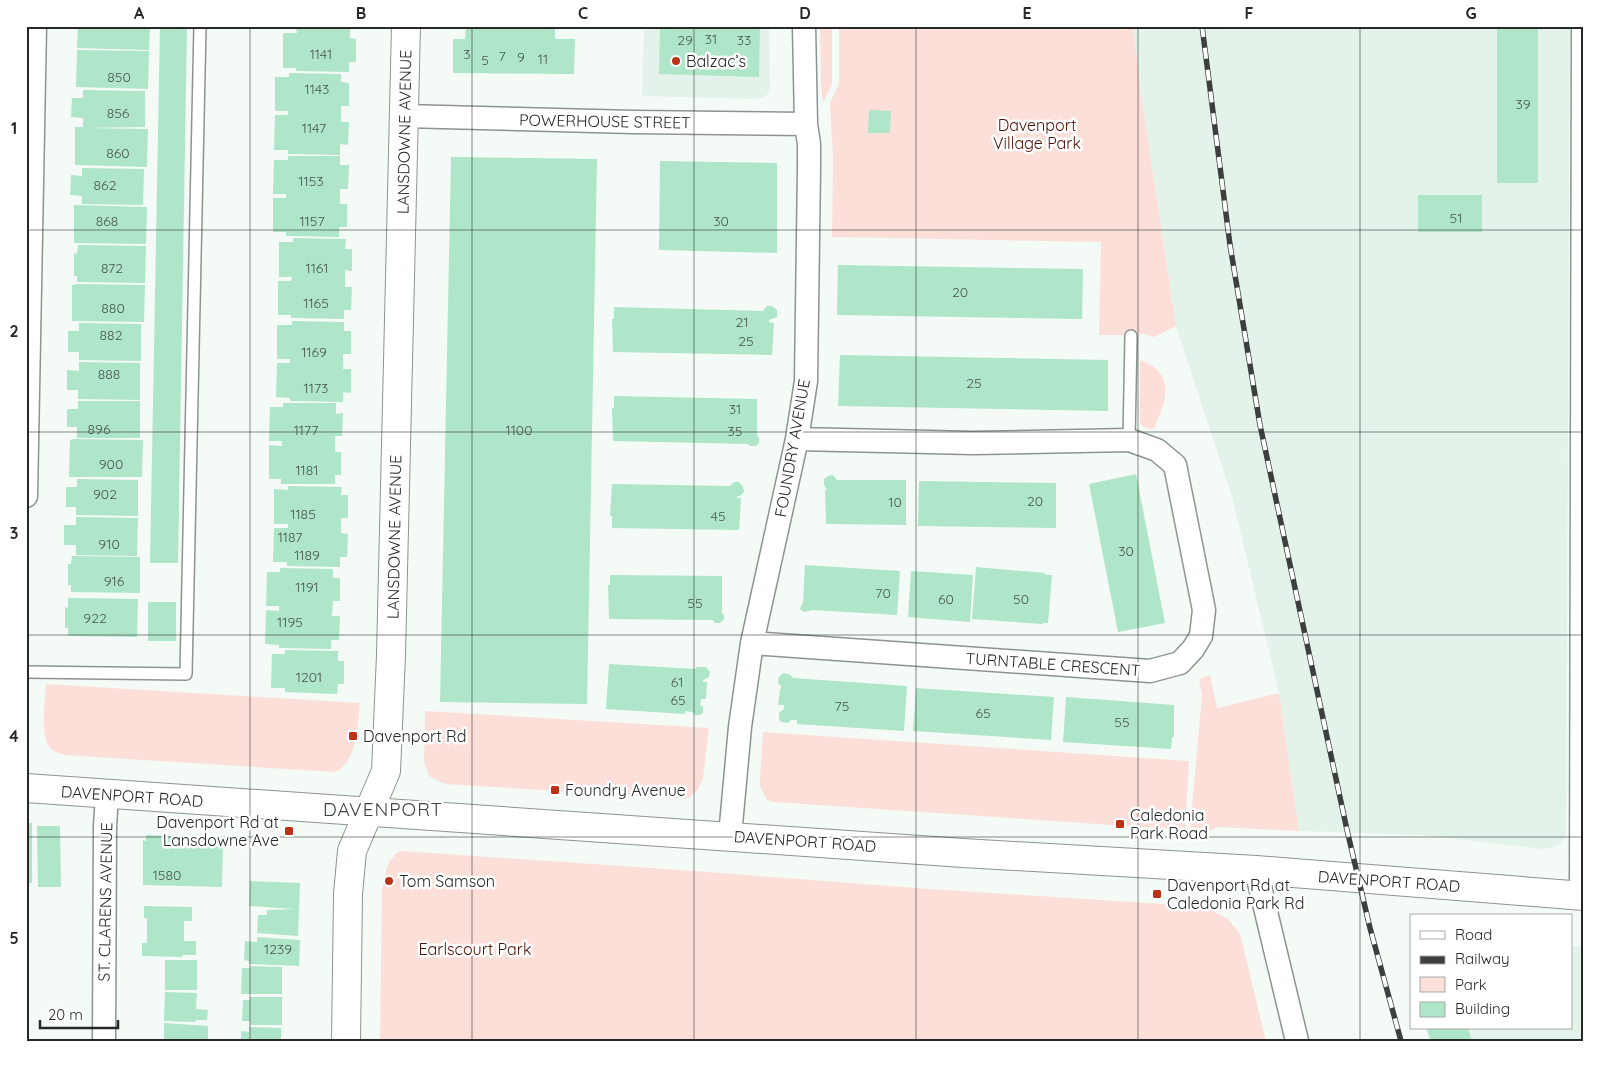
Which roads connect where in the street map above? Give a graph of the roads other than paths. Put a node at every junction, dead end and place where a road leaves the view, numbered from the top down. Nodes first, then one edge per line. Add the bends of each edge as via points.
1 (35, 26) edge
2 (200, 26) edge
3 (406, 26) edge
4 (804, 26) edge
5 (1583, 26) edge
6 (404, 116) junction
7 (806, 124) junction
8 (1131, 336) dead end
9 (797, 439) junction
10 (1128, 440) junction
11 (26, 496) edge
12 (752, 643) junction
13 (26, 672) edge
14 (26, 788) edge
15 (107, 794) junction
16 (368, 812) junction
17 (730, 836) junction
18 (1256, 870) junction
19 (1582, 896) edge
20 (104, 1041) edge
21 (346, 1041) edge
22 (1297, 1041) edge

1 - 11 street
2 - 13 lane via 186,674
3 - 6 street, LANSDOWNE AVENUE
4 - 7 street, FOUNDRY AVENUE
5 - 19 street
6 - 7 street, POWERHOUSE STREET
6 - 16 street, LANSDOWNE AVENUE via 386,771
7 - 9 street, FOUNDRY AVENUE via 809,144 808,334 806,381
8 - 10 lane
9 - 10 street, TURNTABLE CRESCENT via 973,443
9 - 12 street, FOUNDRY AVENUE
10 - 12 street, TURNTABLE CRESCENT via 1157,450 1175,465 1204,610 1201,636 1180,662 1150,671
12 - 17 street, FOUNDRY AVENUE
14 - 15 street, DAVENPORT ROAD
15 - 16 street, DAVENPORT ROAD
15 - 20 street, ST. CLARENS AVENUE
16 - 17 street, DAVENPORT ROAD
16 - 21 street, LANSDOWNE AVENUE via 352,851 348,894
17 - 18 street, DAVENPORT ROAD
18 - 19 street, DAVENPORT ROAD
18 - 22 street

